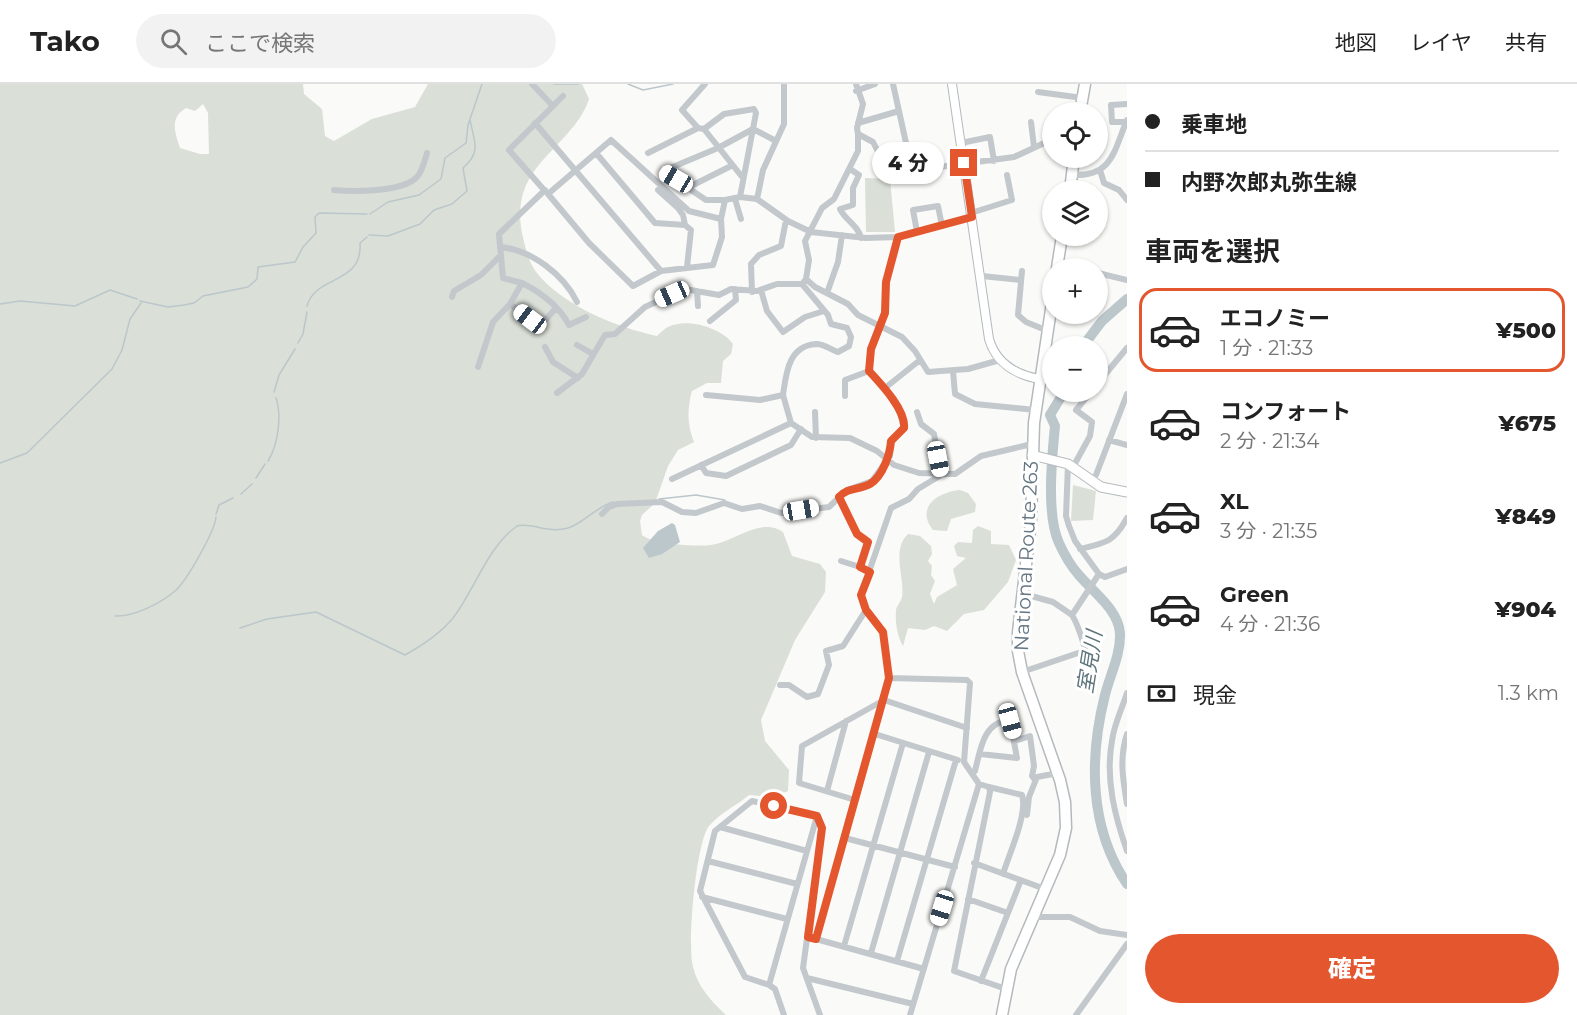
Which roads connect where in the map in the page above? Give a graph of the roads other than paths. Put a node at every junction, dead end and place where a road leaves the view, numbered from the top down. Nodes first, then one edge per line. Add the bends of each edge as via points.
1 (532, 84) edge
2 (705, 84) edge
3 (784, 84) edge
4 (875, 84) edge
5 (892, 84) edge
6 (952, 84) edge
7 (1038, 84) edge
8 (1085, 84) edge
9 (856, 87) edge
10 (563, 96) dead end
11 (1083, 98) junction
12 (1082, 102) edge
13 (1127, 104) edge
14 (553, 106) junction
15 (898, 111) junction
16 (1126, 121) edge
17 (1031, 122) dead end
18 (535, 123) junction
19 (858, 123) junction
20 (701, 128) junction
21 (753, 129) junction
22 (858, 134) junction
23 (1125, 134) edge
24 (776, 141) junction
25 (961, 142) junction
26 (1042, 144) edge
27 (1034, 147) junction
28 (717, 148) junction
29 (427, 153) dead end
30 (596, 153) junction
31 (648, 153) dead end
32 (994, 161) junction
33 (964, 163) junction
34 (731, 166) junction
35 (1073, 168) edge
36 (850, 169) junction
37 (576, 170) junction
38 (1100, 170) junction
39 (1007, 175) dead end
40 (1072, 175) junction
41 (743, 178) junction
42 (914, 179) junction
43 (1071, 180) edge
44 (689, 188) junction
45 (334, 190) dead end
46 (658, 190) dead end
47 (546, 192) junction
48 (1126, 196) edge
49 (738, 198) junction
50 (757, 199) junction
51 (725, 200) junction
52 (972, 215) junction
53 (721, 219) junction
54 (741, 219) dead end
55 (786, 220) junction
56 (685, 225) junction
57 (942, 226) junction
58 (811, 232) junction
59 (917, 232) junction
60 (842, 235) junction
61 (898, 237) junction
62 (861, 238) junction
63 (500, 247) junction
64 (501, 255) junction
65 (687, 267) junction
66 (661, 271) junction
67 (1022, 271) dead end
68 (1108, 275) edge
69 (982, 276) junction
70 (1127, 279) edge
71 (1022, 280) junction
72 (804, 281) junction
73 (522, 283) junction
74 (735, 289) junction
75 (762, 290) junction
76 (697, 291) junction
77 (752, 292) junction
78 (827, 293) junction
79 (452, 297) dead end
80 (577, 302) dead end
81 (510, 304) junction
82 (698, 306) dead end
83 (556, 308) junction
84 (824, 311) junction
85 (586, 317) dead end
86 (710, 321) dead end
87 (1049, 324) edge
88 (879, 327) junction
89 (1048, 331) junction
90 (577, 345) dead end
91 (545, 347) dead end
92 (1127, 348) edge
93 (593, 354) junction
94 (920, 360) junction
95 (1000, 360) junction
96 (478, 367) dead end
97 (869, 371) junction
98 (953, 371) junction
99 (1108, 371) edge
100 (578, 378) junction
101 (1040, 380) junction
102 (885, 388) junction
103 (557, 393) dead end
104 (1127, 394) edge
105 (783, 395) junction
106 (706, 396) dead end
107 (845, 396) dead end
108 (1083, 402) edge
109 (1035, 410) junction
110 (815, 412) dead end
111 (917, 412) dead end
112 (792, 423) junction
113 (801, 429) junction
114 (816, 438) junction
115 (1109, 440) junction
116 (1127, 445) edge
117 (1032, 449) junction
118 (887, 460) junction
119 (701, 465) junction
120 (1070, 465) junction
121 (941, 475) junction
122 (672, 479) dead end
123 (1091, 480) junction
124 (1127, 492) edge
125 (839, 497) junction
126 (602, 514) dead end
127 (1127, 518) edge
128 (1080, 549) junction
129 (841, 561) dead end
130 (860, 567) junction
131 (1127, 569) edge
132 (870, 572) junction
133 (1099, 574) junction
134 (1024, 594) junction
135 (866, 610) junction
136 (1072, 615) junction
137 (1084, 651) junction
138 (1092, 668) dead end
139 (1022, 672) junction
140 (889, 678) junction
141 (780, 685) dead end
142 (1127, 693) edge
143 (884, 700) junction
144 (846, 721) junction
145 (967, 728) junction
146 (875, 734) junction
147 (1127, 734) edge
148 (1015, 741) junction
149 (903, 743) junction
150 (929, 752) junction
151 (980, 754) junction
152 (956, 760) junction
153 (964, 762) junction
154 (972, 773) junction
155 (1058, 773) junction
156 (1125, 776) edge
157 (1035, 780) junction
158 (978, 784) junction
159 (989, 787) junction
160 (827, 791) junction
161 (855, 800) junction
162 (1127, 800) edge
163 (1027, 815) dead end
164 (817, 816) junction
165 (720, 827) junction
166 (845, 837) junction
167 (873, 845) junction
168 (807, 851) junction
169 (1127, 851) edge
170 (900, 853) junction
171 (927, 860) junction
172 (708, 861) junction
173 (974, 864) junction
174 (955, 867) junction
175 (1003, 874) junction
176 (1021, 880) junction
177 (797, 884) junction
178 (1045, 889) junction
179 (702, 897) junction
180 (968, 899) junction
181 (1008, 913) junction
182 (1034, 917) junction
183 (787, 919) junction
184 (1127, 935) edge
185 (808, 937) junction
186 (816, 939) junction
187 (1127, 944) edge
188 (844, 946) junction
189 (871, 953) junction
190 (897, 961) junction
191 (924, 969) junction
192 (807, 978) junction
193 (981, 981) junction
194 (769, 985) junction
195 (1006, 989) junction
196 (913, 1004) junction
197 (784, 1015) edge
198 (820, 1015) edge
199 (910, 1015) edge
200 (1002, 1015) edge
201 (1076, 1015) edge

1 - 14 street
2 - 20 street via 682,110
3 - 24 street via 784,124
4 - 9 street
5 - 15 street
6 - 25 main road
7 - 11 street via 1038,94
8 - 11 highway
9 - 19 street via 863,104
10 - 14 street
11 - 12 highway
13 - 16 street via 1111,105 1112,122
14 - 18 street
15 - 19 street
15 - 42 street
16 - 23 street
17 - 27 street
18 - 37 street
18 - 47 street via 509,150
19 - 22 street
20 - 21 street via 724,114 754,109
20 - 28 street
20 - 31 street
21 - 24 street
21 - 28 street
21 - 41 street
22 - 36 street via 858,151
22 - 42 street via 873,142 888,173
23 - 38 street via 1109,164
24 - 50 street via 763,170
25 - 32 street via 990,136
25 - 33 main road
26 - 27 street
27 - 32 street
28 - 34 street
28 - 44 street via 663,171
29 - 45 street via 417,178 411,181 372,191
30 - 37 street
30 - 53 street via 611,140 689,211
30 - 56 street via 655,223
32 - 33 street
33 - 42 street via 932,168
33 - 52 main road
34 - 41 street
34 - 44 street
35 - 40 highway
36 - 58 street via 834,199 822,208
36 - 62 street via 859,175 853,188 853,205 840,209
37 - 47 street
37 - 66 street
38 - 40 street
38 - 48 street via 1104,183
39 - 52 street via 1012,200
40 - 43 highway
41 - 49 street
44 - 51 street via 706,200
46 - 56 street via 678,208
47 - 63 street via 499,234
47 - 66 street via 589,243 633,285
49 - 50 street
49 - 51 street
49 - 54 street
50 - 55 street
51 - 53 street
52 - 57 street
52 - 69 main road
53 - 65 street via 717,261 708,267
55 - 58 street
55 - 77 street via 782,246 759,255 751,264
56 - 65 street via 691,230
57 - 59 street
57 - 59 street via 938,206 914,210
58 - 60 street
58 - 72 street via 805,241 809,260
59 - 61 street
60 - 62 street
60 - 78 street
61 - 62 street
61 - 88 street
63 - 64 street
63 - 80 street via 519,252 560,277
64 - 73 street via 503,278
64 - 79 street via 454,291
65 - 66 street
67 - 71 street
68 - 70 street
69 - 71 street
69 - 95 main road via 989,339
71 - 89 street via 1018,315
72 - 75 street
72 - 78 street
72 - 84 street
73 - 81 street
73 - 83 street
74 - 76 street via 718,296
74 - 77 street
74 - 86 street via 736,300
75 - 77 street
75 - 84 street via 767,311 783,332 805,317
76 - 82 street
76 - 93 street via 685,289 645,307 615,334 605,335
78 - 88 street
81 - 83 street via 541,325
81 - 96 street via 493,322
83 - 85 street via 569,325
84 - 105 street via 831,324 850,330 849,346 838,352 817,344 802,348 787,365
87 - 89 highway, National Route 263
88 - 94 street via 902,337
88 - 97 street via 869,356
89 - 101 highway, National Route 263
90 - 93 street
91 - 100 street via 553,362
92 - 99 street
93 - 100 street
94 - 98 street via 928,372
94 - 102 street
95 - 98 street
95 - 101 main road via 1024,376
97 - 102 street
97 - 107 street via 845,380
98 - 109 street via 955,394 975,404
100 - 103 street
101 - 109 highway, National Route 263
102 - 118 street via 904,423 891,441
104 - 115 street
105 - 106 street via 760,400
105 - 112 street
108 - 120 street via 1076,410 1092,422 1090,436
109 - 117 highway, National Route 263
110 - 114 street
111 - 121 street via 921,424 934,434
112 - 113 street
112 - 119 street
113 - 114 street
113 - 119 street via 791,446 726,476 705,473
114 - 118 street via 850,438
115 - 116 street
115 - 123 street
117 - 120 main road
117 - 121 street via 981,456 961,472
117 - 134 highway, National Route 263 via 1031,522
118 - 121 street via 901,468
118 - 125 street via 870,484 847,490
119 - 122 street
120 - 123 main road
120 - 128 street via 1066,516
121 - 132 street via 918,489 909,500 891,508
123 - 124 main road via 1101,487
125 - 126 street via 829,507 781,513 760,506 742,509 724,503 704,512 688,513 662,502 617,504
125 - 130 street via 857,534 868,542
127 - 128 street via 1118,535
128 - 133 street
129 - 130 street
130 - 132 street
131 - 133 street via 1105,577
132 - 135 street via 861,595
133 - 136 street
134 - 136 street via 1053,602
134 - 139 highway, National Route 263 via 1018,632
135 - 140 street via 883,632
135 - 141 street via 843,646 826,651 829,665 818,694 807,697 789,685
136 - 137 street via 1079,626
137 - 138 street
137 - 139 street
139 - 155 highway, National Route 263
140 - 143 street
140 - 145 street via 967,680
142 - 169 street via 1117,719 1110,764 1115,809
143 - 144 street
143 - 145 street
143 - 146 street
144 - 160 street
144 - 160 street via 802,746 798,783
145 - 153 street
146 - 149 street
146 - 161 street
147 - 156 street via 1122,752
148 - 151 street via 1017,758
148 - 151 street via 1010,721 1004,721 984,737
148 - 157 street via 1030,736
149 - 150 street
149 - 167 street
150 - 152 street
150 - 170 street
151 - 154 street
152 - 153 street
152 - 171 street
153 - 154 street
154 - 158 street
155 - 157 street
155 - 178 highway, National Route 263 via 1066,828 1060,855
156 - 162 street
157 - 163 street
158 - 159 street
158 - 174 street
159 - 173 street
159 - 175 street via 1022,795 1024,800
160 - 161 street
161 - 166 street
164 - 165 street via 752,801
164 - 168 street
164 - 185 street via 822,828
165 - 168 street
165 - 172 street via 715,831
166 - 167 street
166 - 186 street
167 - 170 street
167 - 188 street
168 - 177 street
170 - 171 street
170 - 189 street
171 - 174 street
171 - 190 street
172 - 177 street
172 - 179 street
173 - 175 street
173 - 180 street
174 - 191 street
175 - 176 street
176 - 178 street
176 - 181 street
177 - 183 street
178 - 182 highway, National Route 263
179 - 183 street
179 - 194 street via 745,977
180 - 181 street
180 - 193 street via 954,971
181 - 193 street
182 - 184 street via 1071,916 1100,931
182 - 195 highway, National Route 263
183 - 194 street
185 - 186 street
185 - 192 street via 803,968
186 - 188 street
187 - 201 street
188 - 189 street
189 - 190 street
190 - 191 street
191 - 196 street
192 - 196 street
192 - 198 street
193 - 195 street
194 - 197 street via 775,988
195 - 200 highway, National Route 263
196 - 199 street

